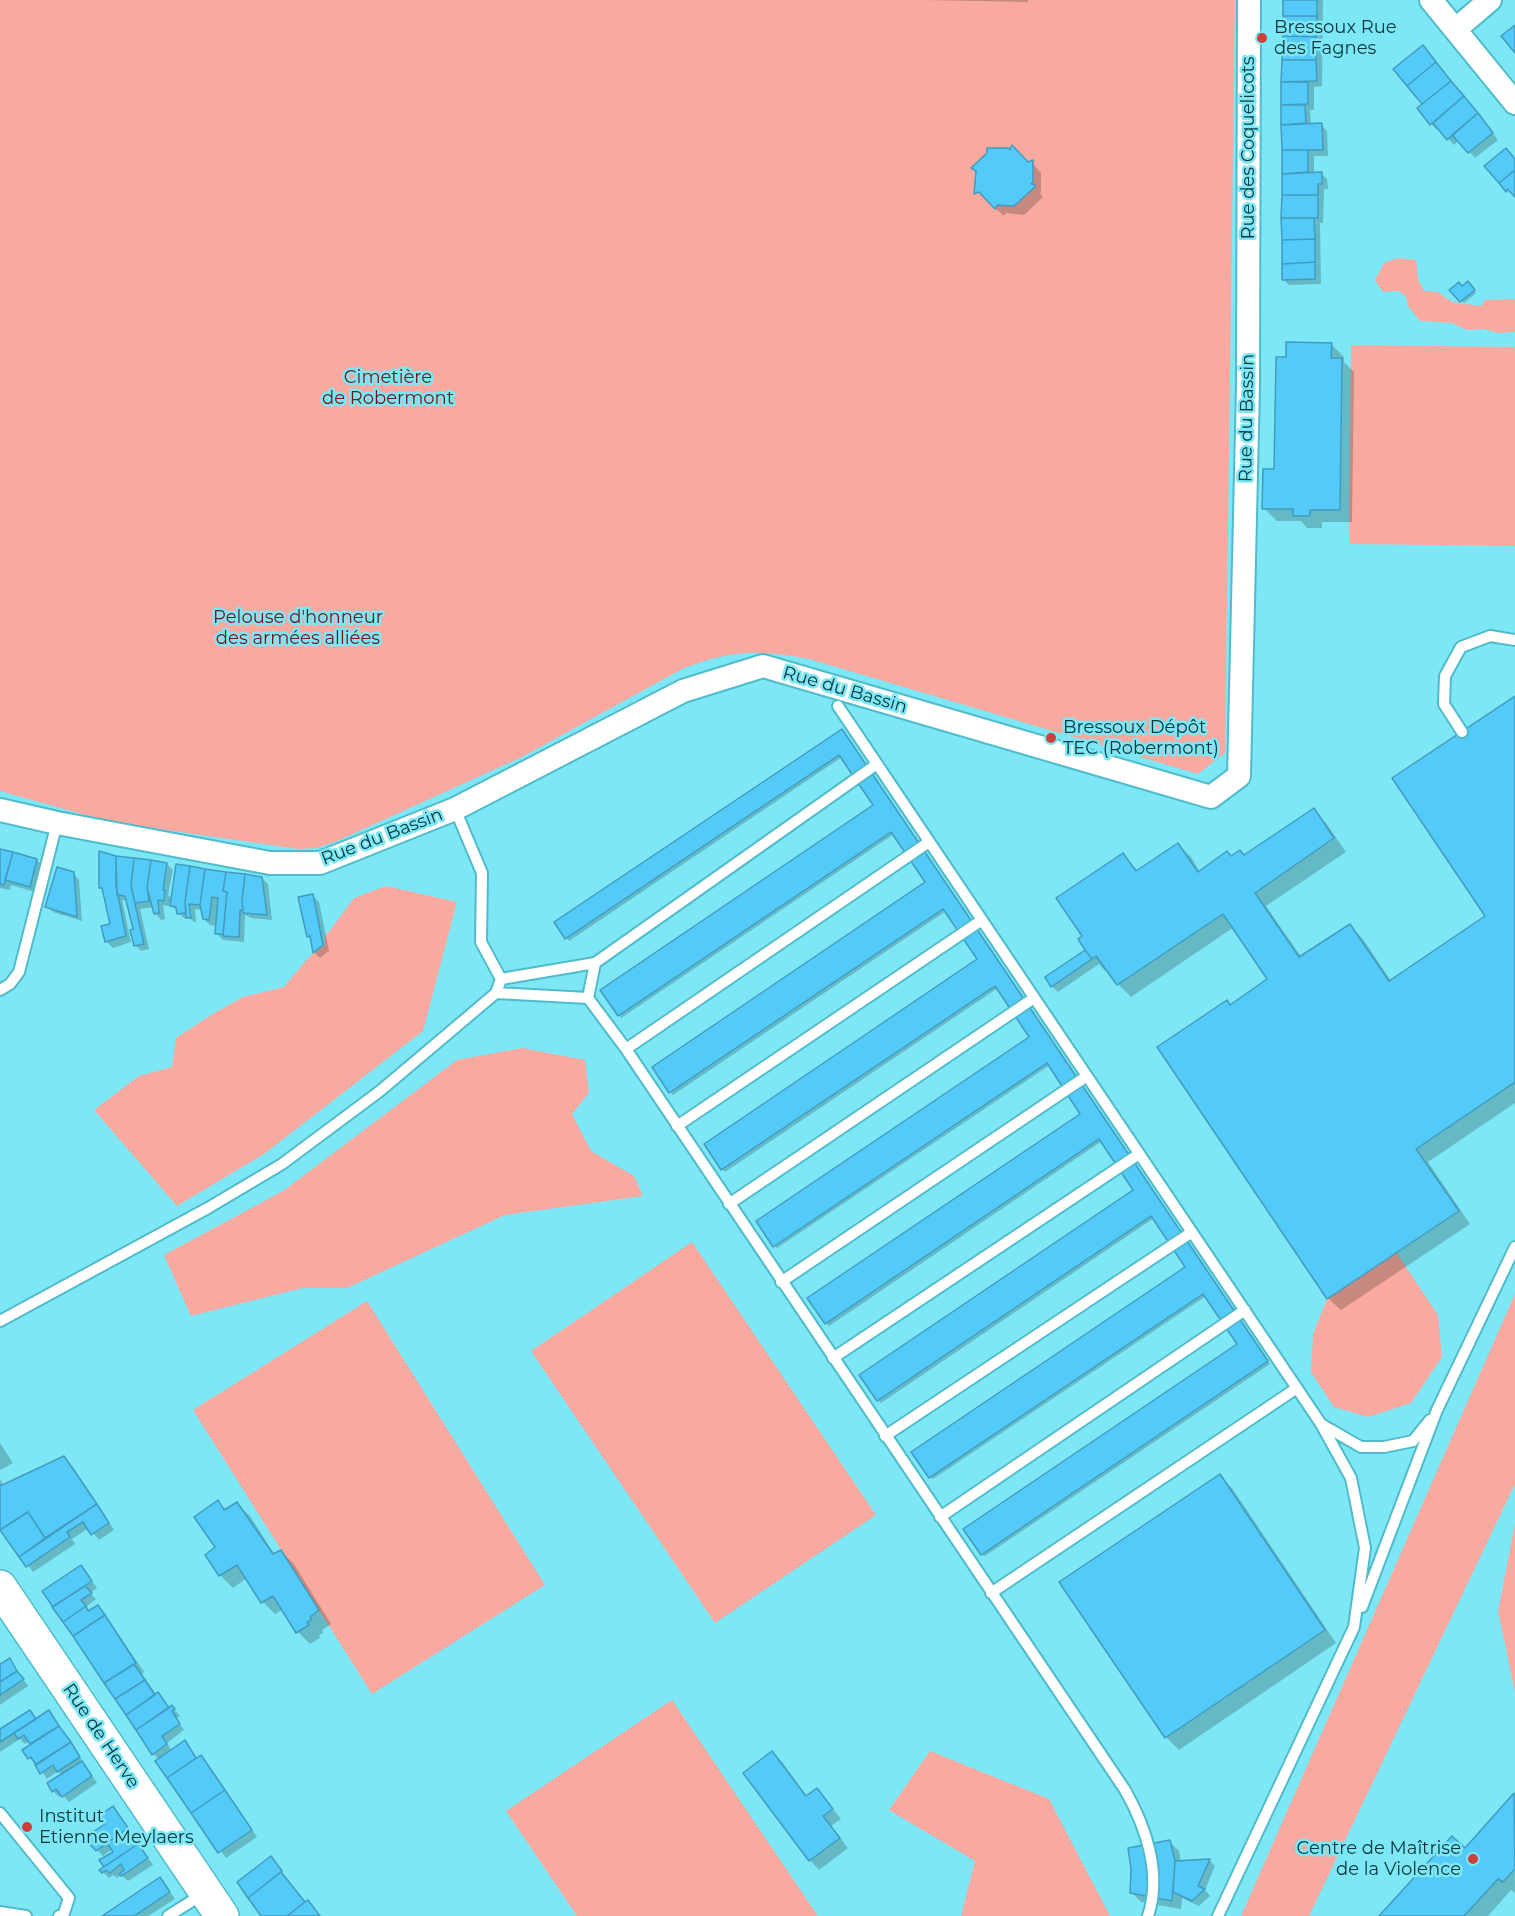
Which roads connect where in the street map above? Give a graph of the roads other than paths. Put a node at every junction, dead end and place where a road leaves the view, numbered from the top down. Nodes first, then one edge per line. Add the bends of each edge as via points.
1 (1249, 0) edge
2 (1431, 0) edge
3 (1490, 0) edge
4 (1456, 29) junction
5 (1515, 103) edge
6 (1249, 296) joint
7 (1515, 640) edge
8 (838, 706) dead end
9 (1462, 732) dead end
10 (877, 764) junction
11 (455, 809) junction
12 (0, 810) edge
13 (57, 823) junction
14 (929, 842) junction
15 (982, 920) junction
16 (595, 963) junction
17 (501, 979) junction
18 (0, 990) edge
19 (496, 993) junction
20 (588, 998) junction
21 (1034, 998) junction
22 (626, 1049) junction
23 (1087, 1076) junction
24 (677, 1126) junction
25 (1139, 1154) junction
26 (729, 1204) junction
27 (1192, 1232) junction
28 (1515, 1246) edge
29 (781, 1282) junction
30 (1245, 1310) junction
31 (0, 1321) edge
32 (833, 1358) junction
33 (1297, 1388) junction
34 (1437, 1410) junction
35 (1321, 1424) junction
36 (885, 1436) junction
37 (940, 1517) junction
38 (0, 1587) edge
39 (991, 1593) junction
40 (1354, 1627) junction
41 (0, 1813) edge
42 (214, 1904) edge
43 (0, 1912) edge
44 (26, 1916) edge
45 (59, 1916) edge
46 (168, 1916) edge
47 (1148, 1916) edge
48 (1218, 1916) edge

1 - 6 street, Rue des Coquelicots
2 - 4 street
3 - 4 street
4 - 5 street
6 - 11 street, Rue du Bassin via 1239,776 1211,797 763,666 683,691
7 - 9 lane via 1490,636 1461,647 1445,676 1444,704
8 - 10 lane
10 - 14 lane
10 - 16 lane
11 - 13 street, Rue du Bassin via 320,862 270,863
11 - 17 lane via 482,873 481,942
12 - 13 street, Rue du Bassin
13 - 18 lane via 19,972
14 - 15 lane
14 - 22 lane
15 - 21 lane
15 - 24 lane
16 - 17 lane
16 - 20 lane
17 - 19 lane
19 - 20 lane
19 - 31 lane via 380,1091 282,1164
20 - 22 lane
21 - 23 lane
21 - 26 lane
22 - 24 lane
23 - 25 lane
23 - 29 lane
24 - 26 lane
25 - 27 lane
25 - 32 lane
26 - 29 lane
27 - 30 lane
27 - 36 lane
28 - 34 lane
29 - 32 lane
30 - 33 lane
30 - 37 lane
32 - 36 lane
33 - 35 lane
33 - 39 lane
34 - 35 lane via 1413,1441 1384,1447 1361,1448
34 - 40 lane
35 - 40 lane via 1351,1478 1365,1548
36 - 37 lane
37 - 39 lane
38 - 42 main road, Rue de Herve
39 - 47 lane via 1139,1816 1150,1850 1153,1886
40 - 48 lane
41 - 45 lane via 69,1898 63,1916
42 - 46 lane
43 - 44 lane

